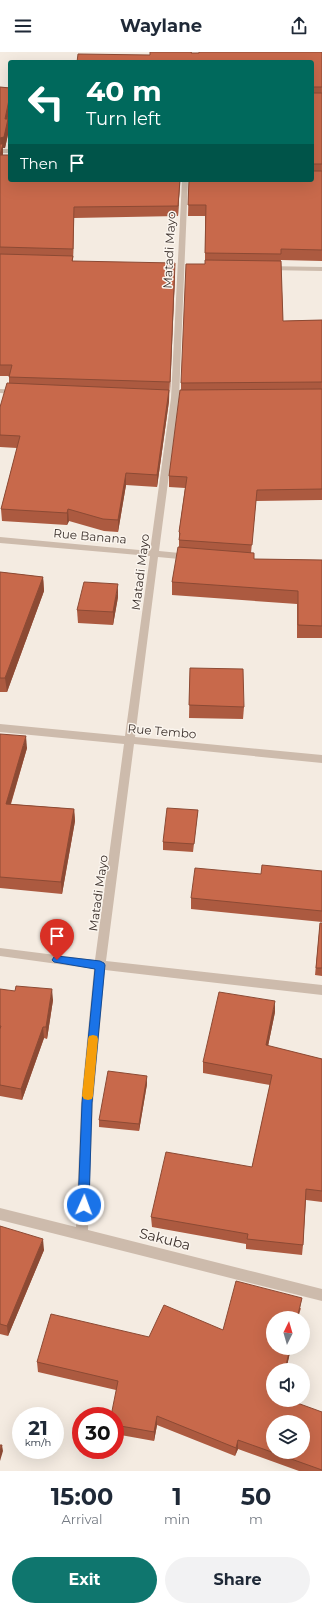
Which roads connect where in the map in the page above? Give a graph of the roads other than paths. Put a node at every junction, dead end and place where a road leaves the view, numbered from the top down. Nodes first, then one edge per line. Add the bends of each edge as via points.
1 (185, 182) edge
2 (259, 268) edge
3 (322, 269) edge
4 (0, 391) edge
5 (30, 392) edge
6 (0, 540) edge
7 (154, 554) junction
8 (202, 557) edge
9 (0, 728) edge
10 (130, 741) junction
11 (322, 759) edge
12 (0, 952) edge
13 (100, 965) junction
14 (322, 990) edge
15 (0, 1214) edge
16 (82, 1234) junction
17 (322, 1295) edge

1 - 7 street, Matadi Mayo via 175,398
2 - 3 street
4 - 5 street
6 - 7 street, Rue Banana
7 - 8 street, Rue Banana
7 - 10 street, Matadi Mayo
9 - 10 street, Rue Tembo
10 - 11 street, Rue Tembo
10 - 13 street, Matadi Mayo
12 - 13 street
13 - 14 street
13 - 16 street, Matadi Mayo via 87,1103
15 - 16 street, Sakuba
16 - 17 street, Sakuba

